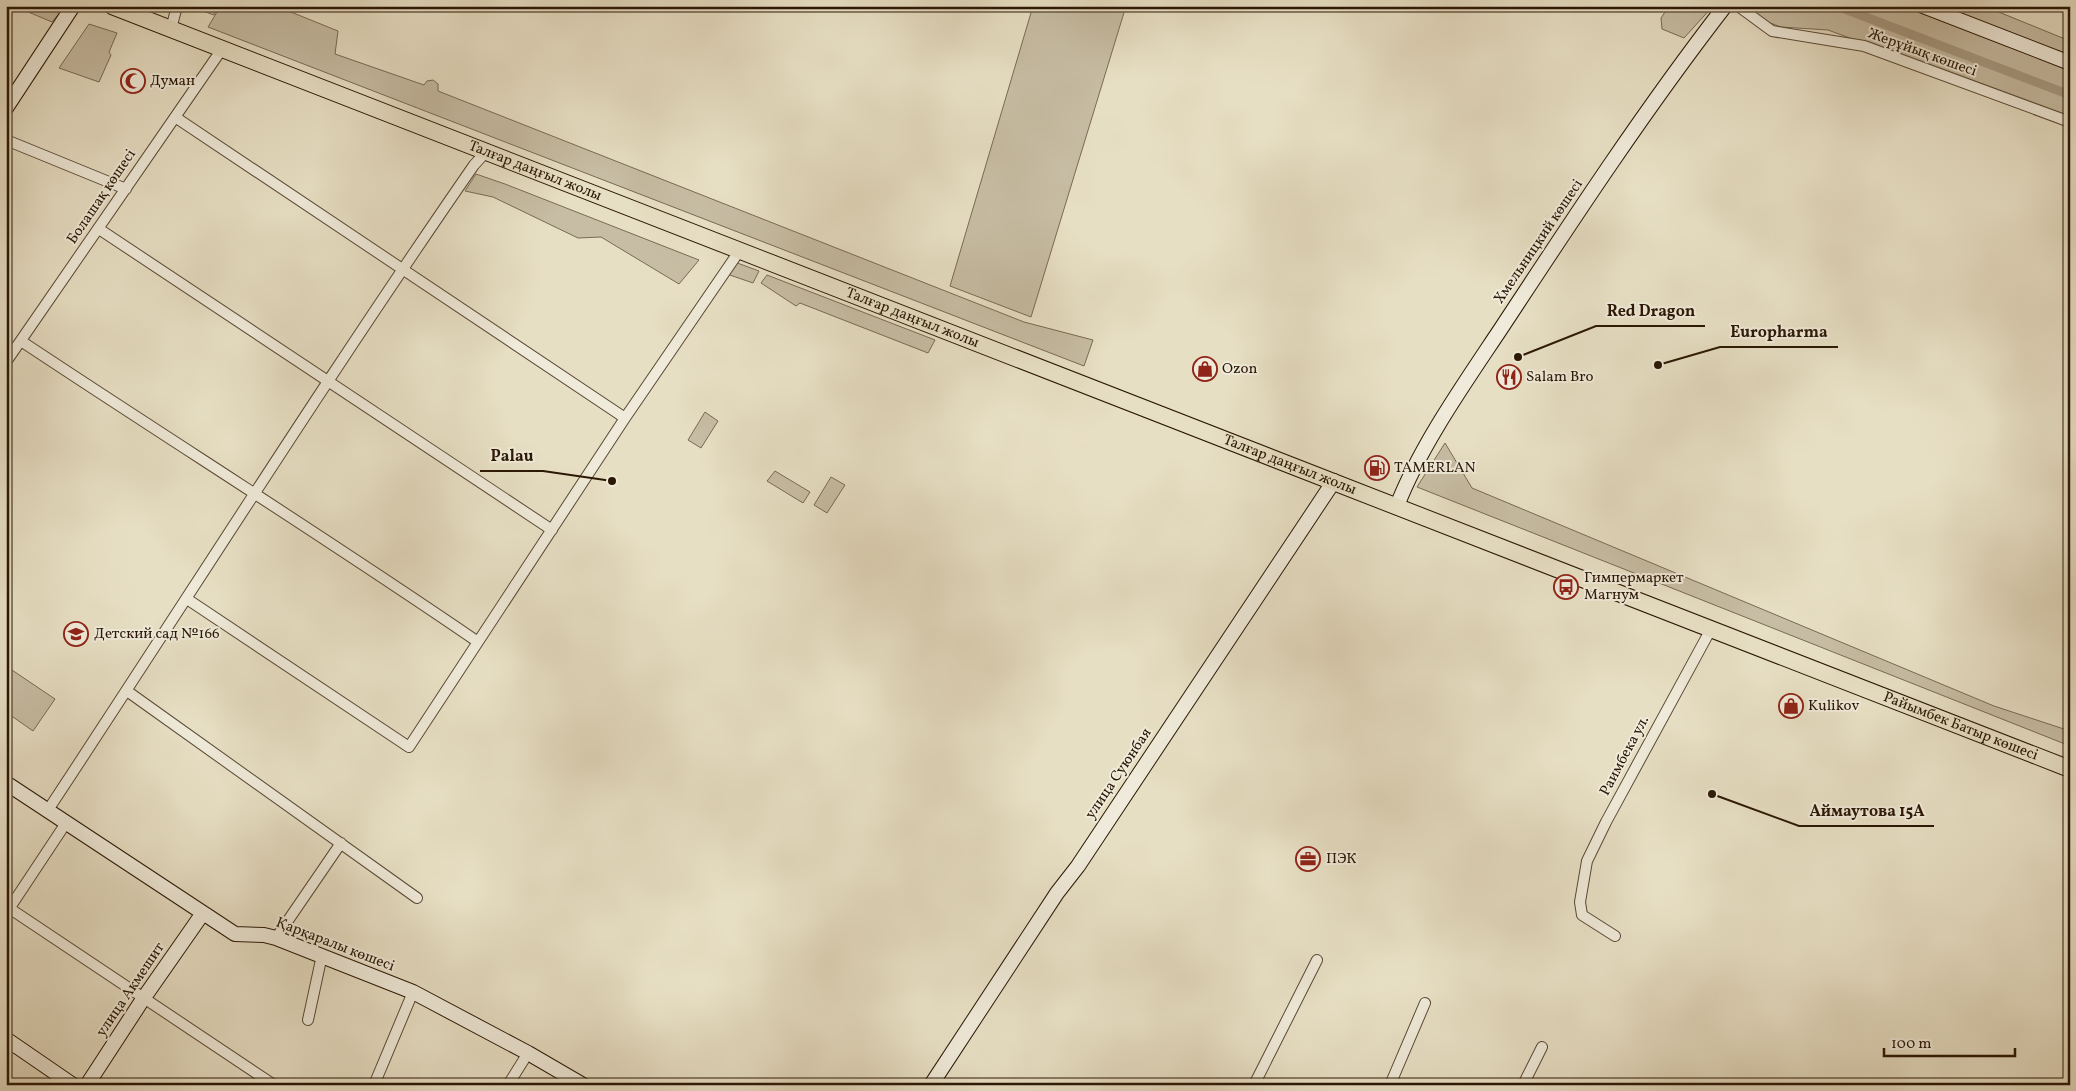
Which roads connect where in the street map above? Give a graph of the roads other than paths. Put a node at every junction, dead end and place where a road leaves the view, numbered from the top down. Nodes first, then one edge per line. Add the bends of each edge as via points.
1 (74, 6) edge
2 (112, 6) edge
3 (178, 6) edge
4 (1725, 6) edge
5 (1738, 6) edge
6 (1923, 6) edge
7 (171, 29) junction
8 (222, 49) junction
9 (2070, 63) edge
10 (6, 108) edge
11 (175, 117) junction
12 (2070, 122) edge
13 (6, 140) edge
14 (485, 152) junction
15 (126, 189) junction
16 (99, 229) junction
17 (740, 250) junction
18 (402, 269) junction
19 (21, 341) junction
20 (6, 362) edge
21 (328, 381) junction
22 (625, 418) junction
23 (1334, 482) junction
24 (254, 492) junction
25 (1397, 506) junction
26 (552, 530) junction
27 (187, 599) junction
28 (1711, 630) junction
29 (478, 642) junction
30 (127, 691) junction
31 (2070, 769) edge
32 (6, 783) edge
33 (48, 810) junction
34 (66, 823) junction
35 (341, 843) junction
36 (417, 898) dead end
37 (7, 909) edge
38 (203, 913) junction
39 (1615, 936) dead end
40 (276, 938) junction
41 (322, 955) junction
42 (1317, 960) dead end
43 (413, 992) junction
44 (143, 999) junction
45 (1425, 1003) dead end
46 (308, 1020) dead end
47 (6, 1039) edge
48 (1542, 1047) dead end
49 (528, 1053) junction
50 (73, 1085) edge
51 (87, 1085) edge
52 (274, 1085) edge
53 (374, 1085) edge
54 (508, 1085) edge
55 (583, 1085) edge
56 (931, 1085) edge
57 (1254, 1085) edge
58 (1390, 1085) edge
59 (1523, 1085) edge

1 - 10 street
2 - 7 main road, Талғар даңғыл жолы
3 - 7 street
4 - 25 street, Хмельницкий көшесі via 1584,200 1469,377 1409,476
5 - 12 street, Жерұйық көшесі via 1772,32 1864,46
6 - 9 street
7 - 8 main road, Талғар даңғыл жолы
8 - 11 street, Болашақ көшесі
8 - 14 main road, Талғар даңғыл жолы
11 - 15 street, Болашақ көшесі
11 - 18 street
13 - 15 street
14 - 17 main road, Талғар даңғыл жолы
14 - 18 street
15 - 16 street, Болашақ көшесі
16 - 19 street, Болашақ көшесі
16 - 21 street
17 - 22 street
17 - 23 main road, Талғар даңғыл жолы
18 - 21 street
18 - 22 street
19 - 20 street, Болашақ көшесі
19 - 24 street
21 - 24 street
21 - 26 street
22 - 26 street
23 - 25 main road, Талғар даңғыл жолы
23 - 56 street, улица Суюнбая
24 - 27 street
24 - 29 street
25 - 28 main road, Талғар даңғыл жолы
26 - 29 street
27 - 29 street via 409,748
27 - 30 street
28 - 31 main road, Райымбек Батыр көшесі
28 - 39 street, Раимбека ул. via 1587,861 1580,902 1582,914
30 - 33 street
30 - 35 street
32 - 33 street, Қарқаралы көшесі
33 - 34 street, Қарқаралы көшесі
34 - 37 street
34 - 38 street, Қарқаралы көшесі
35 - 36 street
35 - 40 street
37 - 44 street
38 - 40 street, Қарқаралы көшесі via 235,934
38 - 44 street, улица Акмешит
40 - 41 street, Қарқаралы көшесі
41 - 43 street, Қарқаралы көшесі
41 - 46 street
42 - 57 street
43 - 49 street, Қарқаралы көшесі
43 - 53 street
44 - 51 street, улица Акмешит
44 - 52 street
45 - 58 street
47 - 50 street
48 - 59 street
49 - 54 street
49 - 55 street, Қарқаралы көшесі

